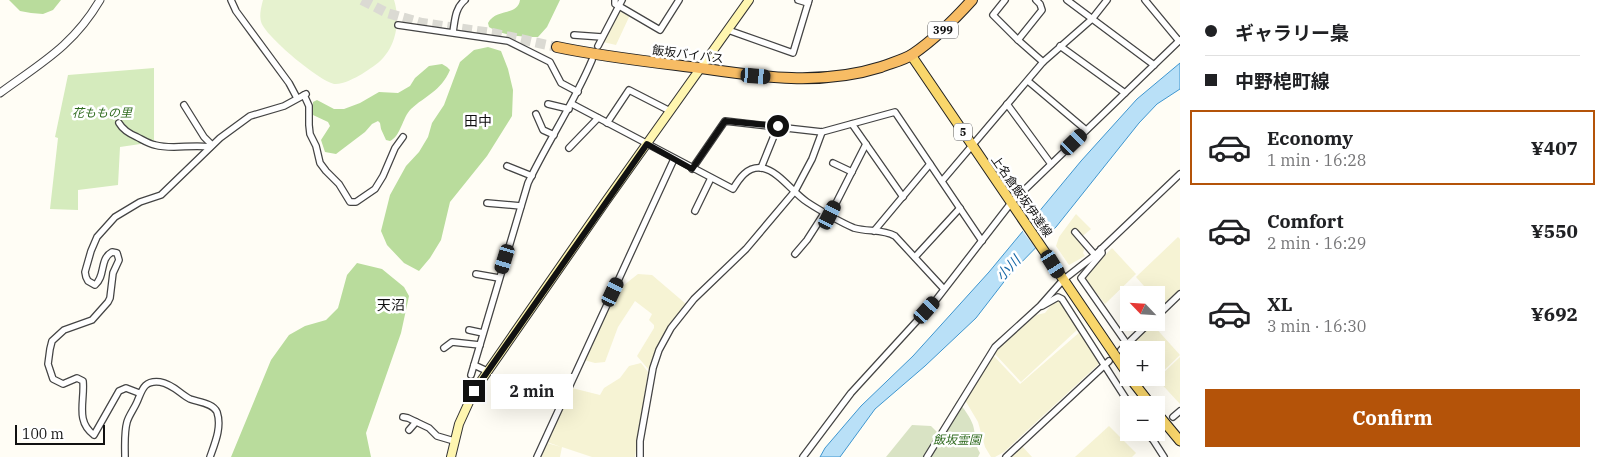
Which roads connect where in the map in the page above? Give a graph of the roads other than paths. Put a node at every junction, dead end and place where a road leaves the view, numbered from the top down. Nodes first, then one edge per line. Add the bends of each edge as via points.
1 (100, 0) edge
2 (231, 0) edge
3 (465, 0) edge
4 (614, 0) edge
5 (679, 0) edge
6 (749, 0) edge
7 (798, 0) edge
8 (972, 0) edge
9 (1005, 0) edge
10 (1036, 0) edge
11 (1067, 0) edge
12 (1107, 0) edge
13 (808, 1) edge
14 (1148, 1) edge
15 (620, 3) edge
16 (1092, 19) junction
17 (398, 25) dead end
18 (728, 30) junction
19 (453, 32) junction
20 (574, 35) dead end
21 (602, 37) junction
22 (1018, 40) junction
23 (1180, 40) edge
24 (598, 46) dead end
25 (1060, 46) junction
26 (557, 47) tunnel mouth
27 (911, 55) junction
28 (592, 60) dead end
29 (1043, 62) junction
30 (1154, 65) junction
31 (700, 68) junction
32 (1028, 81) junction
33 (578, 92) junction
34 (1125, 93) junction
35 (0, 94) edge
36 (297, 98) junction
37 (548, 104) dead end
38 (1007, 104) junction
39 (184, 105) dead end
40 (571, 106) junction
41 (670, 111) junction
42 (536, 114) dead end
43 (598, 118) junction
44 (119, 123) dead end
45 (607, 123) junction
46 (852, 124) junction
47 (778, 126) junction
48 (1086, 130) junction
49 (822, 132) junction
50 (554, 135) junction
51 (403, 137) dead end
52 (647, 144) junction
53 (866, 144) junction
54 (972, 145) junction
55 (211, 146) junction
56 (569, 148) dead end
57 (674, 159) junction
58 (833, 163) dead end
59 (930, 164) junction
60 (1051, 164) junction
61 (507, 166) dead end
62 (761, 168) junction
63 (692, 169) junction
64 (852, 172) junction
65 (1180, 174) edge
66 (532, 176) junction
67 (711, 178) junction
68 (942, 181) junction
69 (795, 191) junction
70 (903, 197) junction
71 (487, 203) dead end
72 (1013, 205) junction
73 (521, 206) junction
74 (960, 208) junction
75 (695, 211) dead end
76 (827, 213) junction
77 (874, 231) junction
78 (1076, 232) dead end
79 (982, 241) junction
80 (1101, 249) junction
81 (795, 254) dead end
82 (1094, 255) junction
83 (915, 257) junction
84 (476, 274) dead end
85 (499, 278) junction
86 (1063, 280) junction
87 (944, 288) junction
88 (1180, 294) edge
89 (1040, 306) junction
90 (1165, 308) edge
91 (469, 330) dead end
92 (1141, 331) edge
93 (483, 333) junction
94 (1125, 341) edge
95 (1130, 341) edge
96 (480, 344) junction
97 (444, 348) dead end
98 (1107, 362) junction
99 (1120, 364) edge
100 (474, 365) junction
101 (486, 371) junction
102 (471, 375) dead end
103 (1136, 386) edge
104 (139, 394) junction
105 (1125, 396) edge
106 (1144, 396) edge
107 (1180, 411) edge
108 (403, 417) dead end
109 (1173, 417) dead end
110 (416, 422) junction
111 (1165, 422) edge
112 (409, 430) dead end
113 (1180, 440) edge
114 (454, 441) junction
115 (1153, 441) edge
116 (125, 457) edge
117 (210, 457) edge
118 (451, 457) edge
119 (537, 457) edge
120 (640, 457) edge
121 (803, 457) edge
122 (927, 457) edge
123 (1006, 457) edge
124 (1164, 457) edge

1 - 35 street via 80,30 65,45
2 - 36 street
3 - 19 street via 456,12
4 - 15 street via 616,4
5 - 15 street via 660,30
6 - 18 main road
7 - 13 street
8 - 27 highway, 飯坂バイパス / 399 via 935,37
9 - 22 street via 993,15
10 - 22 street via 1042,10
11 - 16 street
12 - 16 street
13 - 18 street via 793,52
14 - 23 street
15 - 21 street
16 - 25 street
16 - 30 street
17 - 19 street
18 - 31 main road
19 - 33 street via 508,41 550,62 561,83
20 - 21 street
21 - 24 street
22 - 29 street
23 - 30 street
25 - 29 street
25 - 34 street
26 - 31 highway, 飯坂バイパス / 399
27 - 31 highway, 飯坂バイパス / 399 via 863,72 822,78 780,78
27 - 54 main road, 上名倉飯坂伊達線 / 5
28 - 33 street
29 - 32 street
30 - 34 street
31 - 41 main road
32 - 38 street
32 - 48 street
33 - 40 street
34 - 48 street
36 - 51 street via 305,94 310,134 320,163 340,184 350,202 356,202 375,189
36 - 55 street via 284,106 250,116
37 - 40 street
38 - 54 street
38 - 60 street
39 - 55 street
40 - 43 street
40 - 50 street
41 - 45 street via 629,90
41 - 52 main road
42 - 50 street via 543,130
43 - 45 street
43 - 56 street
44 - 55 street via 132,135 154,145
45 - 52 street
46 - 49 street
46 - 53 street
46 - 59 street via 895,112
47 - 49 street
47 - 62 street
47 - 63 street via 725,121
48 - 60 street
49 - 69 street
50 - 66 street
52 - 57 street
52 - 101 main road
53 - 64 street
53 - 70 street
54 - 68 street
54 - 72 main road, 上名倉飯坂伊達線 / 5
55 - 104 street via 161,195 129,208 101,232 85,272 88,281 95,285 99,282 107,255 117,254 119,260 113,273 110,298 92,320 64,330 52,341 48,364 56,381 63,384 77,378 83,381 81,414 92,434 96,434 119,391 126,388
57 - 63 street
57 - 119 street
58 - 64 street
59 - 68 street
59 - 70 street
60 - 72 street
61 - 66 street
62 - 67 street via 742,175 733,189
62 - 69 street
63 - 67 street
64 - 76 street
65 - 80 street
66 - 73 street
67 - 75 street
68 - 74 street
69 - 76 street via 808,203
69 - 120 street via 746,249 694,300 671,328 653,368
70 - 77 street
71 - 73 street
72 - 79 street
72 - 86 main road, 上名倉飯坂伊達線 / 5
73 - 85 street
74 - 79 street
74 - 83 street
76 - 77 street via 853,227
76 - 81 street
77 - 83 street via 896,236
78 - 82 street
79 - 87 street
80 - 82 street
80 - 94 street via 1102,253 1081,278
82 - 86 street
83 - 87 street
84 - 85 street
85 - 93 street
86 - 89 street
86 - 99 main road, 上名倉飯坂伊達線 / 5
87 - 121 street via 851,393
88 - 90 street
89 - 98 street via 1058,297 1062,299
89 - 122 street via 992,351
91 - 93 street
92 - 95 street
93 - 96 street
96 - 97 street via 452,342
96 - 100 street
98 - 105 street
98 - 123 street
100 - 101 street
100 - 102 street
101 - 114 main road via 465,408
103 - 106 main road, 上名倉飯坂伊達線 / 5
104 - 116 street via 127,422
104 - 117 street via 142,388 153,382 163,383 186,397 213,406 218,431
107 - 109 street
108 - 110 street
110 - 112 street
110 - 114 street via 437,436
111 - 113 main road
114 - 118 main road
115 - 124 street

